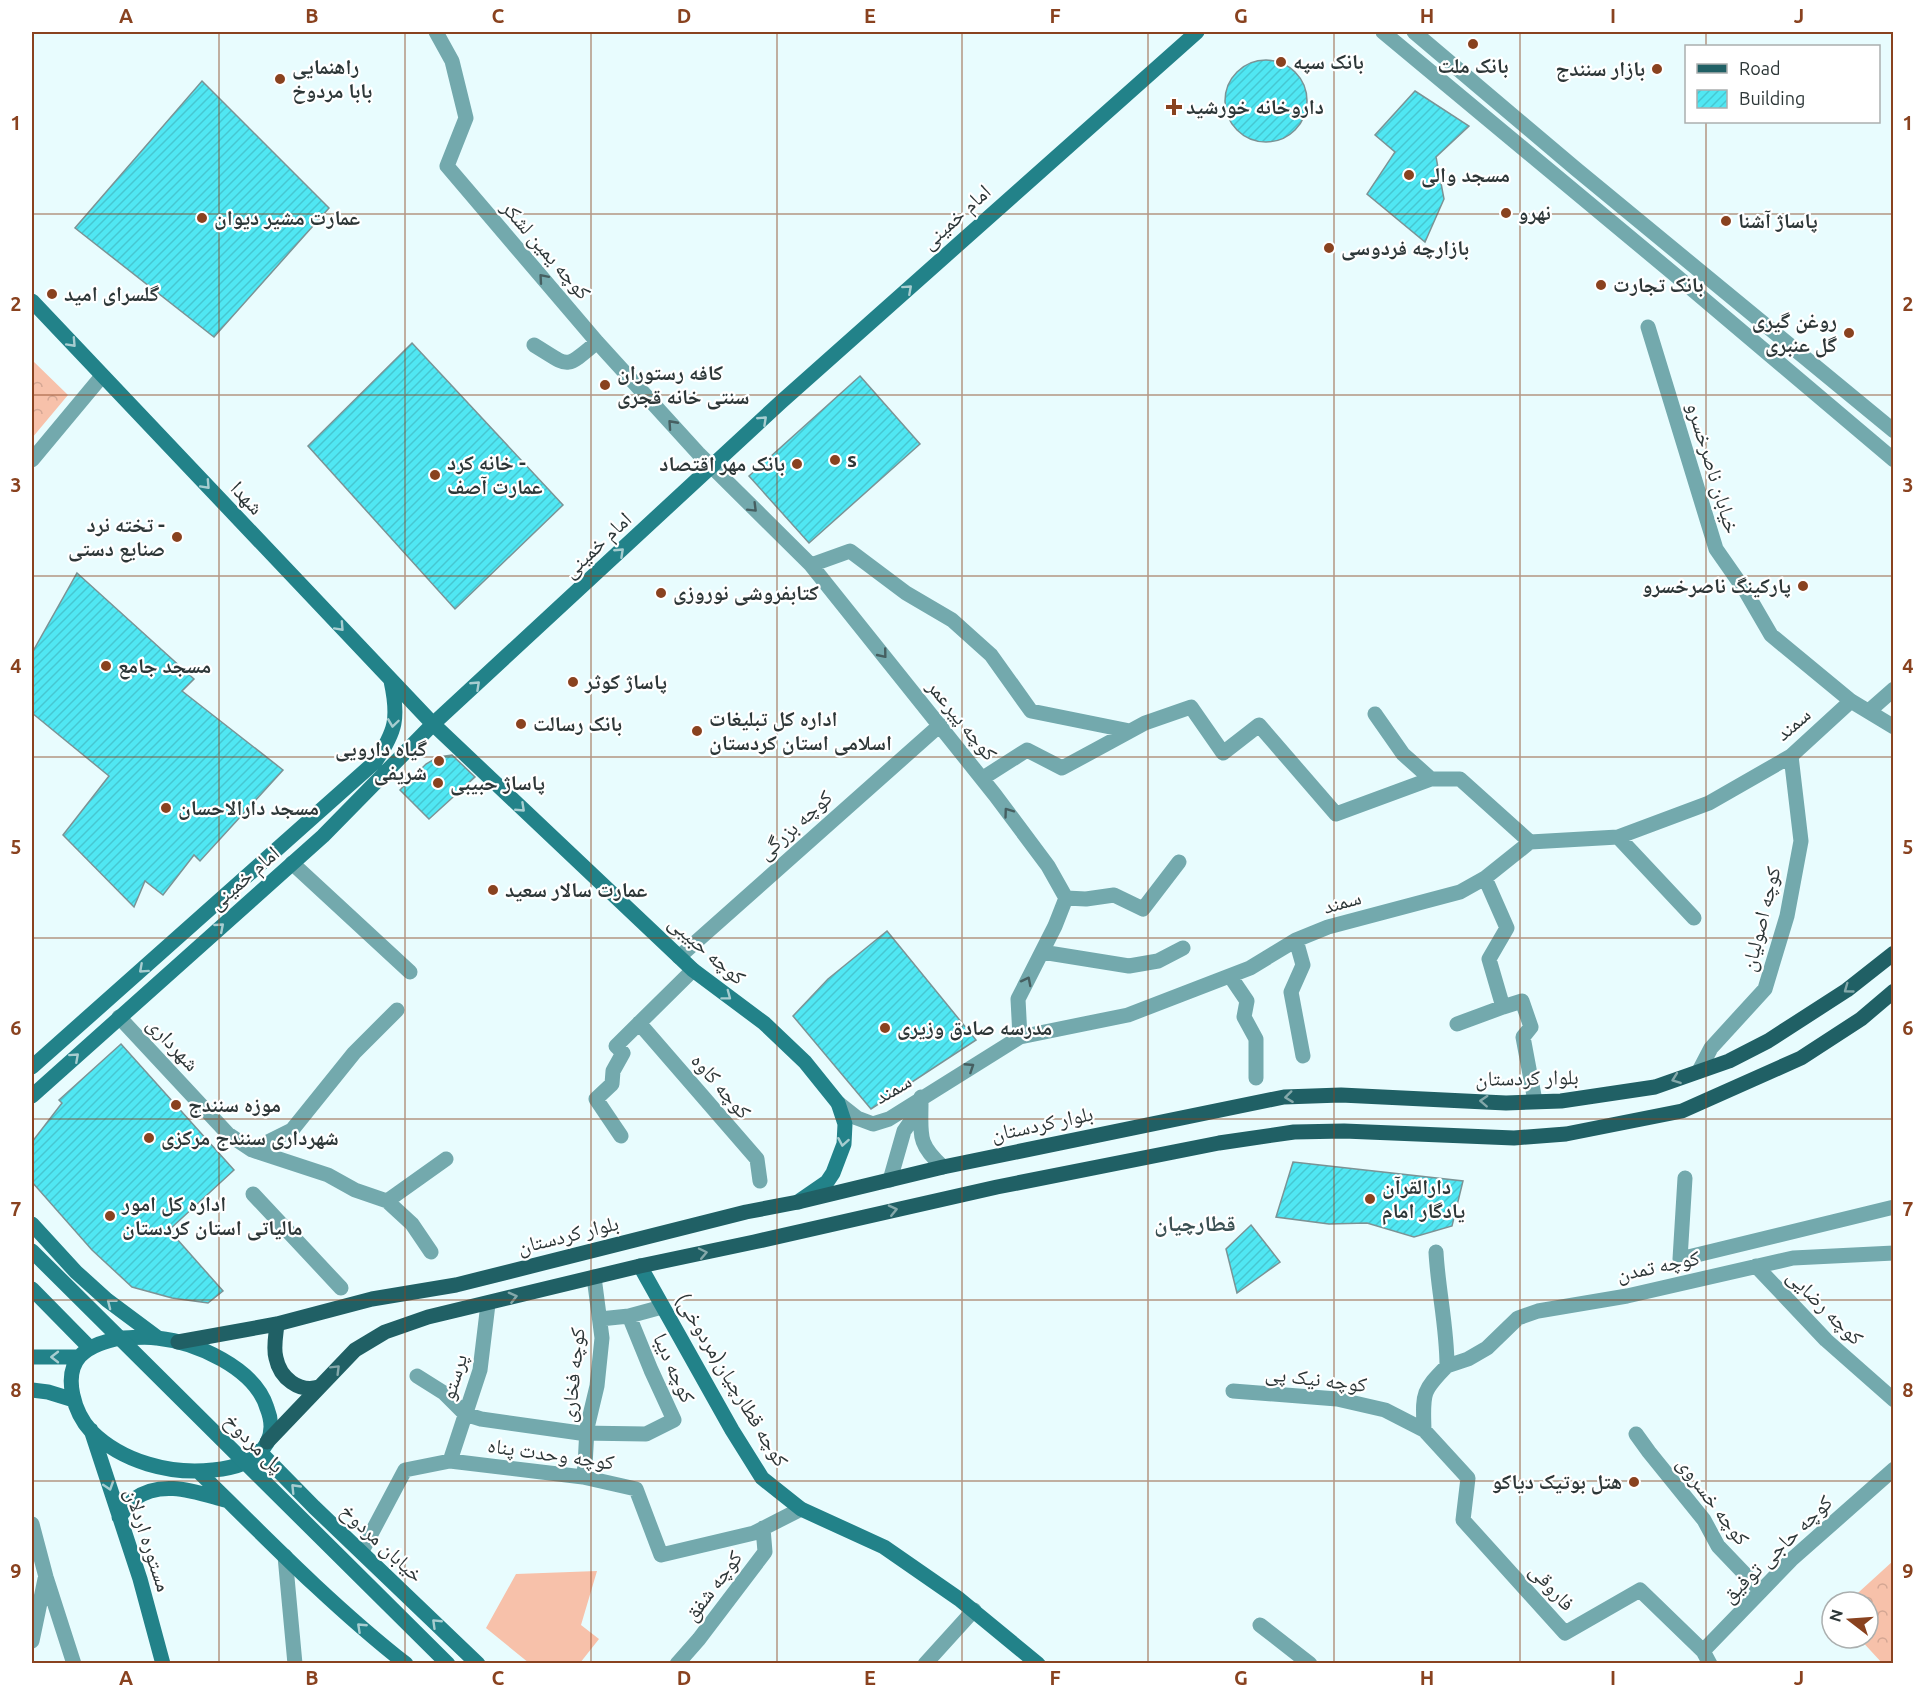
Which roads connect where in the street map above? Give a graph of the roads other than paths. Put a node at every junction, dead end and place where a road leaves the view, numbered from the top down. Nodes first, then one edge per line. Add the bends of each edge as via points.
1 (436, 32) edge
2 (1197, 32) edge
3 (1383, 32) edge
4 (1414, 32) edge
5 (32, 301) edge
6 (1648, 327) dead end
7 (597, 342) junction
8 (534, 345) dead end
9 (102, 376) junction
10 (1893, 431) edge
11 (32, 460) edge
12 (1893, 460) edge
13 (712, 467) junction
14 (811, 565) junction
15 (391, 680) junction
16 (1893, 689) edge
17 (1851, 701) junction
18 (1869, 711) junction
19 (1375, 714) dead end
20 (433, 724) junction
21 (940, 725) junction
22 (1893, 728) edge
23 (1130, 731) junction
24 (1791, 756) junction
25 (983, 778) junction
26 (1431, 779) junction
27 (1618, 837) junction
28 (1530, 842) junction
29 (1179, 862) dead end
30 (292, 863) junction
31 (1485, 878) junction
32 (1066, 898) junction
33 (1694, 918) dead end
34 (1296, 940) junction
35 (1183, 948) dead end
36 (1041, 952) junction
37 (1893, 952) edge
38 (679, 957) junction
39 (693, 970) junction
40 (410, 972) dead end
41 (1230, 976) junction
42 (1893, 991) edge
43 (1503, 1007) junction
44 (397, 1010) dead end
45 (119, 1017) junction
46 (639, 1023) junction
47 (1457, 1024) dead end
48 (1020, 1037) junction
49 (1303, 1056) dead end
50 (32, 1067) edge
51 (1699, 1071) junction
52 (1256, 1078) dead end
53 (32, 1096) edge
54 (921, 1097) junction
55 (1535, 1101) junction
56 (838, 1103) junction
57 (621, 1136) dead end
58 (252, 1150) junction
59 (446, 1159) dead end
60 (943, 1167) junction
61 (1685, 1178) dead end
62 (890, 1180) junction
63 (760, 1181) dead end
64 (253, 1194) dead end
65 (387, 1201) junction
66 (798, 1202) junction
67 (1893, 1207) edge
68 (32, 1224) edge
69 (32, 1251) edge
70 (431, 1252) dead end
71 (1436, 1252) dead end
72 (1893, 1253) edge
73 (640, 1266) junction
74 (1756, 1266) junction
75 (594, 1277) junction
76 (341, 1288) dead end
77 (32, 1289) edge
78 (488, 1304) junction
79 (662, 1307) junction
80 (629, 1316) junction
81 (600, 1319) junction
82 (277, 1324) junction
83 (158, 1338) junction
84 (178, 1342) junction
85 (85, 1353) junction
86 (32, 1357) edge
87 (1447, 1366) junction
88 (417, 1376) dead end
89 (319, 1387) junction
90 (32, 1390) edge
91 (1233, 1391) dead end
92 (74, 1400) junction
93 (1893, 1400) edge
94 (465, 1413) junction
95 (91, 1430) junction
96 (1424, 1430) junction
97 (587, 1433) junction
98 (1636, 1434) dead end
99 (263, 1447) junction
100 (450, 1461) junction
101 (1893, 1469) edge
102 (199, 1472) junction
103 (583, 1477) junction
104 (227, 1500) junction
105 (801, 1509) junction
106 (119, 1517) junction
107 (32, 1524) edge
108 (763, 1528) junction
109 (362, 1551) junction
110 (285, 1556) junction
111 (46, 1577) junction
112 (1761, 1591) junction
113 (974, 1610) junction
114 (1260, 1625) dead end
115 (32, 1641) edge
116 (1707, 1657) edge
117 (74, 1664) edge
118 (163, 1664) edge
119 (295, 1664) edge
120 (406, 1664) edge
121 (448, 1664) edge
122 (478, 1664) edge
123 (677, 1664) edge
124 (925, 1664) edge
125 (1038, 1664) edge
126 (1310, 1664) edge

7 -> 1 street, کوچه یمین لشکر via 447,166 466,118 452,61
13 -> 2 main road, امام خمینی
3 - 12 street
4 - 10 street
5 -> 9 main road, شهدا
6 - 17 street, خیابان ناصرخسرو via 1716,549 1771,635
7 - 8 street via 573,362 566,363
13 -> 7 street, کوچه یمین لشکر
9 - 11 street
9 -> 15 main road, شهدا
13 -> 14 street, کوچه پیرعمر
20 -> 13 main road, امام خمینی
14 -> 21 street, کوچه پیرعمر
14 - 23 street via 850,551 960,627 991,655 1031,711
15 - 20 main road, شهدا
15 -> 50 main road, امام خمینی via 394,726 375,762
16 - 18 street
17 - 18 street, خیابان ناصرخسرو
17 - 24 street, سمند
18 - 22 street, خیابان ناصرخسرو
19 - 26 street via 1403,754
20 - 30 main road, امام خمینی
20 -> 38 main road, کوچه حبیبی
21 - 25 street, کوچه پیرعمر
21 - 38 street, کوچه بزرگی
23 - 25 street via 1062,768 1027,750
23 - 26 street via 1191,707 1223,753 1259,725 1336,814
24 - 27 street, سمند via 1709,803
24 - 51 street, کوچه اصولیان via 1801,841 1787,916 1765,988 1711,1048
32 -> 25 street, کوچه پیرعمر
26 - 28 street via 1460,779
27 - 28 street, سمند
27 - 33 street
28 - 31 street, سمند
29 - 32 street via 1143,909 1114,895
30 - 40 street
45 -> 30 main road, امام خمینی
31 - 34 street, سمند via 1460,892 1328,927
31 - 43 street via 1507,928 1489,959
32 - 36 street
34 - 41 street, سمند
34 - 49 street via 1303,965 1291,992
35 - 36 street via 1158,961 1129,966
48 -> 36 street via 1018,999
37 -> 51 main road, بلوار کردستان via 1847,990 1768,1041
38 - 39 main road, کوچه حبیبی
39 - 46 street
39 -> 56 main road, کوچه حبیبی via 764,1023 805,1062
41 - 48 street, سمند via 1128,1015
41 - 52 street via 1247,1001 1244,1017 1256,1039
73 -> 42 main road via 997,1187 1219,1143 1294,1132 1344,1131 1514,1138 1566,1134 1682,1111 1801,1058 1861,1019
43 - 47 street
43 - 55 street via 1522,1001 1531,1027 1523,1037
44 - 58 street via 354,1053 292,1130
53 -> 45 main road, امام خمینی
45 - 58 street, شهرداری via 228,1134
46 - 57 street via 616,1046 623,1053 613,1071 612,1084 596,1099
46 - 63 street, کوچه کاوه via 757,1159
54 -> 48 street, سمند
51 -> 55 main road, بلوار کردستان via 1655,1087 1561,1101
54 - 56 street, سمند via 889,1119 873,1124 857,1118
54 - 60 street via 921,1139
54 - 62 street via 904,1131
55 -> 60 main road, بلوار کردستان via 1284,1097
56 -> 66 main road, کوچه حبیبی via 845,1124 844,1144 833,1173 827,1182
58 - 65 street, شهرداری via 328,1175
59 - 65 street
60 - 62 main road, بلوار کردستان
61 - 67 street, کوچه تمدن via 1680,1259
62 - 66 main road, بلوار کردستان
64 - 76 street
65 - 70 street, شهرداری via 412,1224
66 - 82 main road, بلوار کردستان
83 -> 68 main road via 75,1272
69 - 121 main road, پل مردوخ, bridge
71 - 87 street
72 - 74 street, کوچه تمدن via 1793,1258
73 - 75 main road
73 - 79 main road, کوچه قطارچیان(مردوخی)
74 - 87 street, کوچه تمدن via 1627,1296 1538,1311 1518,1318 1487,1348
74 - 93 street, کوچه رضایی via 1826,1340
78 -> 75 main road
75 - 81 street, کوچه فخاری
77 - 85 main road
89 -> 78 main road via 355,1350 385,1332 428,1317
78 - 94 street, پرستو via 480,1370
79 - 80 street
79 - 105 main road, کوچه قطارچیان(مردوخی) via 762,1478
80 - 81 street
80 - 97 street, کوچه دیبا via 674,1420 646,1434
81 - 97 street, کوچه فخاری via 597,1386
82 - 84 main road, بلوار کردستان
82 - 89 main road via 275,1357 279,1369 297,1386
83 - 84 main road
83 - 85 main road via 104,1341
84 - 99 main road via 217,1356 259,1391 271,1418
85 -> 86 main road
85 - 92 main road via 72,1379
87 - 96 street via 1429,1384 1423,1397
88 - 94 street
89 - 99 main road
90 - 92 main road
91 - 96 street, کوچه نیک پی via 1337,1399 1385,1410
92 - 95 main road
94 - 97 street via 481,1419
94 - 100 street, پرستو
95 - 102 main road via 117,1451 140,1461 180,1472
95 -> 106 main road, مستوره اردلان
96 - 116 street, فاروقی via 1468,1478 1463,1520 1565,1633 1640,1590
97 - 103 street, کوچه فخاری
98 - 112 street, کوچه خسروی via 1704,1520 1718,1546
99 - 102 main road via 248,1462
109 -> 99 main road, خیابان مردوخ via 314,1507
100 - 103 street, کوچه وحدت پناه
100 - 109 street, کوچه وحدت پناه via 405,1470
101 - 112 street, کوچه حاجی توفیق
102 - 104 main road
103 - 108 street, کوچه وحدت پناه via 636,1489 661,1555
104 - 106 main road via 169,1487 133,1500
104 - 110 main road
105 - 108 street, کوچه وحدت پناه
105 - 113 main road, کوچه قطارچیان(مردوخی) via 884,1547
106 - 118 main road, مستوره اردلان
107 - 111 street
108 - 123 street, کوچه شفق via 765,1552
122 -> 109 main road, خیابان مردوخ
110 - 119 street
120 -> 110 main road via 369,1635
111 - 115 street
111 - 117 street
112 - 116 street, کوچه حاجی توفیق
113 - 124 street
113 - 125 main road, کوچه قطارچیان(مردوخی)
114 - 126 street

